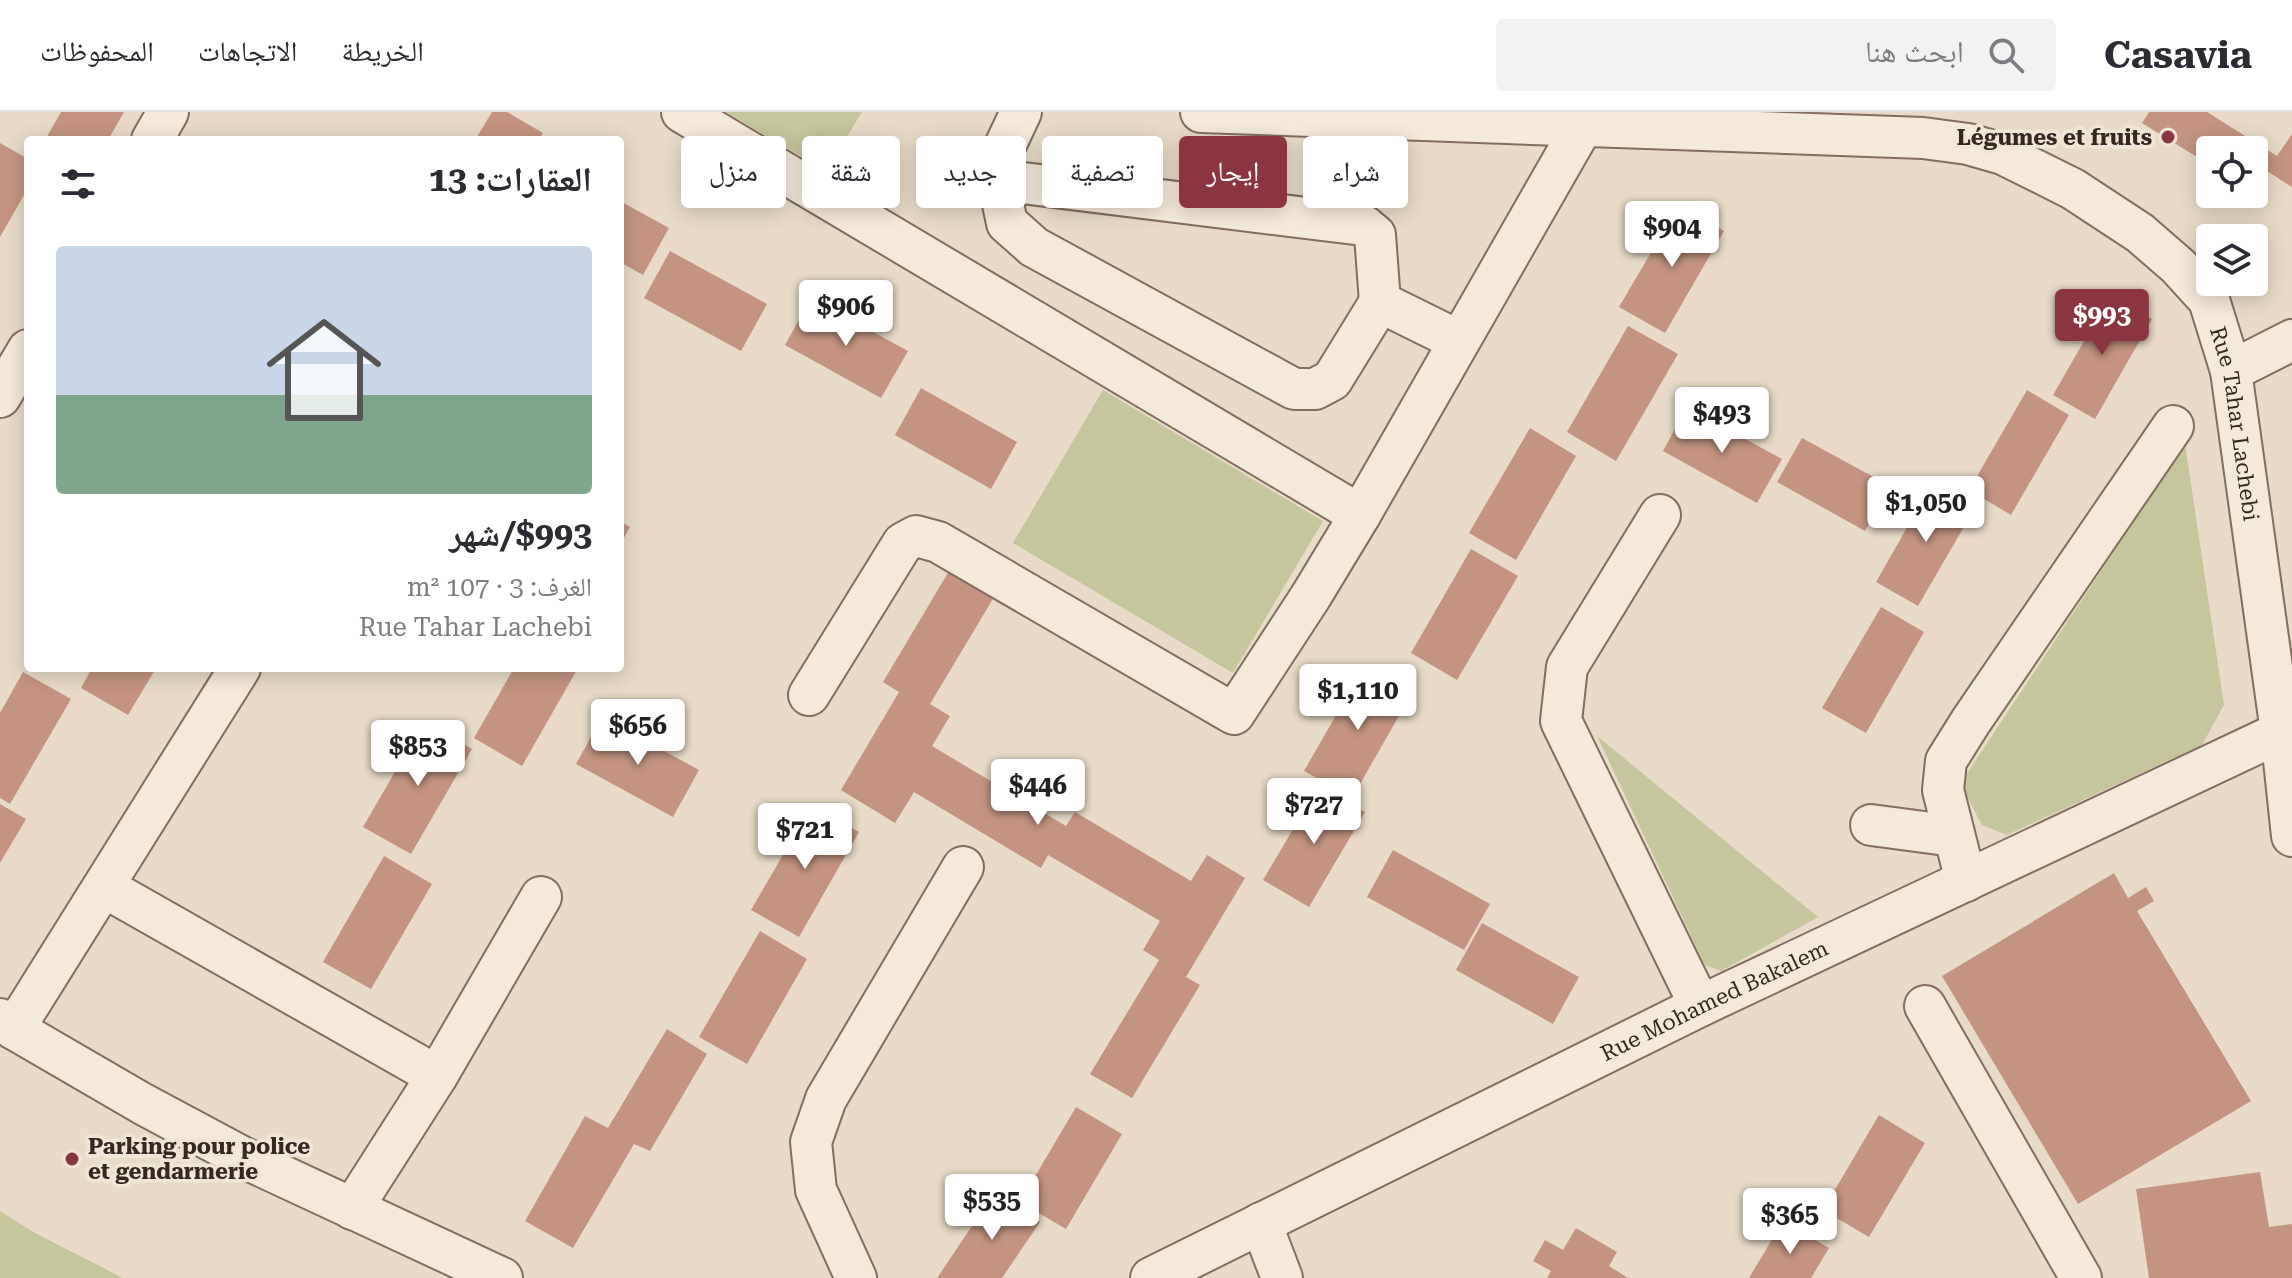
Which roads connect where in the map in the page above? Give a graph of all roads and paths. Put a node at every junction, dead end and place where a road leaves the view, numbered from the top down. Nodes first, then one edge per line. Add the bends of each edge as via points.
1 (168, 112) edge
2 (682, 112) edge
3 (1021, 112) edge
4 (1201, 112) edge
5 (1938, 121) edge
6 (1582, 127) junction
7 (154, 136) edge
8 (1010, 136) edge
9 (1026, 183) edge
10 (1004, 208) edge
11 (1380, 302) junction
12 (2292, 340) edge
13 (1459, 341) junction
14 (24, 357) edge
15 (2231, 371) junction
16 (0, 397) edge
17 (2173, 426) dead end
18 (1360, 515) junction
19 (1660, 515) dead end
20 (238, 672) edge
21 (809, 695) dead end
22 (2281, 732) junction
23 (1871, 825) dead end
24 (1954, 836) junction
25 (2292, 836) edge
26 (963, 867) dead end
27 (1966, 881) junction
28 (104, 887) junction
29 (541, 897) dead end
30 (1700, 1006) junction
31 (1925, 1006) dead end
32 (7, 1024) edge
33 (437, 1076) junction
34 (352, 1209) junction
35 (1261, 1223) junction
36 (502, 1278) edge
37 (856, 1278) edge
38 (1151, 1278) edge
39 (1282, 1278) edge
40 (2081, 1278) edge

1 - 7 street
2 - 18 street
3 - 8 street
4 - 6 street, Rue Tahar Lachebi
5 - 6 street, Rue Tahar Lachebi
5 - 15 street, Rue Tahar Lachebi via 2073,189 2140,233 2209,300
6 - 13 street
9 - 11 street via 1363,225 1375,235
10 - 11 street via 1007,223 1034,247 1294,389 1315,389 1332,380
11 - 13 street
12 - 15 street
13 - 18 street
14 - 16 street
15 - 22 street, Rue Tahar Lachebi
17 - 24 street via 1946,761 1943,790
18 - 21 street via 1234,714 938,542 916,536 903,543
19 - 30 street via 1567,667 1561,721
20 - 28 street
22 - 25 street, Rue Tahar Lachebi
22 - 27 street, Rue Mohamed Bakalem
23 - 24 street
24 - 27 street
26 - 37 street via 826,1099 811,1142 816,1190
27 - 30 street, Rue Mohamed Bakalem
28 - 32 street
28 - 33 street
29 - 33 street
30 - 35 street, Rue Mohamed Bakalem
31 - 40 street
32 - 34 street via 143,1104
33 - 34 street
34 - 36 street
35 - 38 street, Rue Mohamed Bakalem
35 - 39 street

